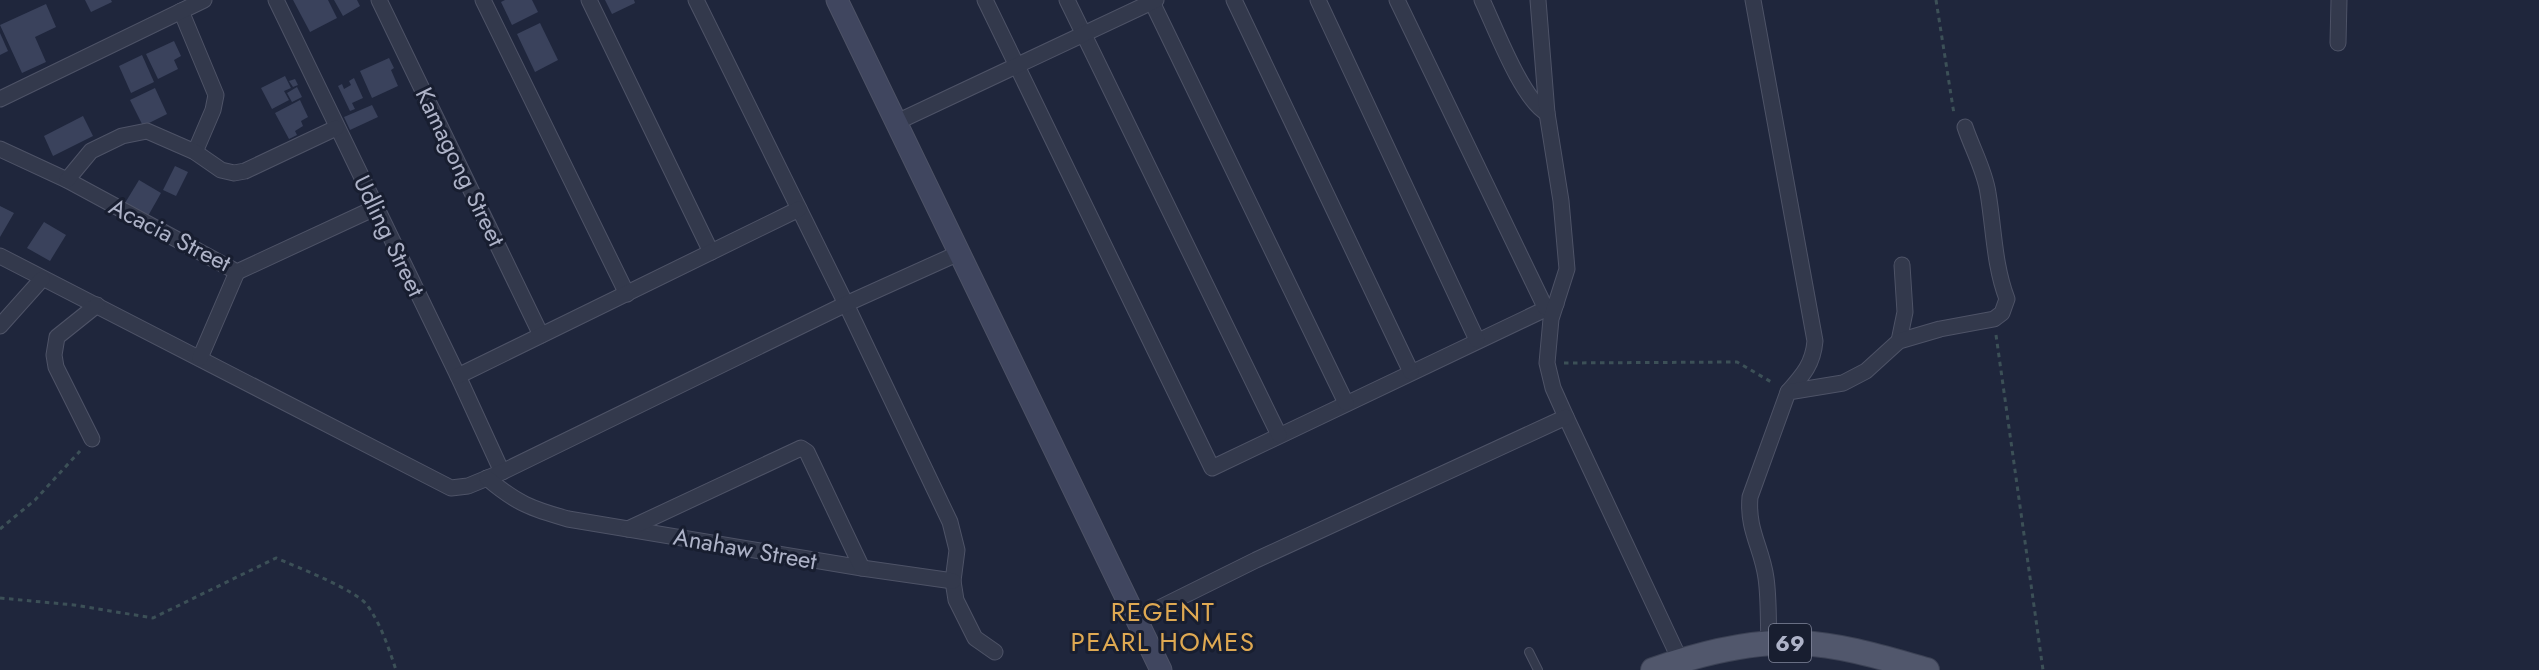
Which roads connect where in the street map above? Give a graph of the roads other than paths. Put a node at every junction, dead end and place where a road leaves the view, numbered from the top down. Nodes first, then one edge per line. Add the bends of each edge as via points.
1 (204, 0) edge
2 (276, 0) edge
3 (379, 0) edge
4 (483, 0) edge
5 (590, 0) edge
6 (696, 0) edge
7 (837, 0) edge
8 (985, 0) edge
9 (1067, 0) edge
10 (1234, 0) edge
11 (1318, 0) edge
12 (1397, 0) edge
13 (1482, 0) edge
14 (1538, 0) edge
15 (1753, 0) edge
16 (2339, 0) edge
17 (1153, 1) edge
18 (181, 11) junction
19 (1084, 35) junction
20 (2338, 43) dead end
21 (1016, 66) junction
22 (0, 99) edge
23 (1546, 113) junction
24 (897, 122) junction
25 (1965, 126) dead end
26 (336, 128) junction
27 (0, 149) edge
28 (195, 152) junction
29 (67, 180) junction
30 (375, 208) junction
31 (799, 209) junction
32 (711, 252) junction
33 (959, 253) junction
34 (0, 256) edge
35 (1902, 265) dead end
36 (237, 272) junction
37 (42, 279) junction
38 (627, 294) junction
39 (846, 303) junction
40 (97, 305) junction
41 (1551, 306) junction
42 (0, 326) edge
43 (541, 335) junction
44 (1477, 340) junction
45 (1899, 342) junction
46 (200, 358) junction
47 (1411, 372) junction
48 (458, 376) junction
49 (1788, 392) junction
50 (1346, 403) junction
51 (1566, 417) junction
52 (1278, 435) junction
53 (92, 439) road end
54 (502, 472) junction
55 (487, 478) junction
56 (628, 529) junction
57 (862, 568) junction
58 (953, 581) junction
59 (1137, 619) junction
60 (1769, 643) junction
61 (995, 652) dead end
62 (1529, 652) dead end
63 (1680, 660) junction
64 (1161, 670) edge
65 (1538, 670) edge
66 (1653, 670) edge
67 (1927, 670) edge

1 - 18 street
2 - 26 street, Udling Street
3 - 43 street, Kamagong Street
4 - 38 street
5 - 32 street
6 - 31 street
7 - 24 street
8 - 21 street
9 - 19 street
10 - 47 street
11 - 44 street
12 - 41 street
13 - 23 street via 1517,74 1538,108
14 - 23 street
15 - 49 street via 1815,341 1808,369
16 - 20 street
17 - 19 street
17 - 50 street
18 - 22 street
18 - 28 street via 216,95
19 - 21 street
19 - 52 street
21 - 24 street
21 - 52 street via 1212,468
23 - 41 street via 1561,201 1567,269
24 - 33 street
25 - 45 street via 1988,190 1994,246 2007,299 2002,313 1994,319
26 - 28 street via 234,174
26 - 30 street, Udling Street
27 - 29 street, Acacia Street
28 - 29 street via 147,131 122,136 91,151
29 - 36 street, Acacia Street
30 - 36 street, Acacia Street
30 - 48 street, Udling Street
31 - 32 street
31 - 39 street
32 - 38 street
33 - 39 street
33 - 59 street
34 - 37 street
35 - 45 street via 1905,312
36 - 46 street
37 - 40 street
37 - 42 street
38 - 43 street
39 - 54 street
39 - 58 street via 950,522 957,550
40 - 46 street
40 - 53 street via 57,337 54,355 56,367
41 - 44 street
41 - 51 street via 1547,363
43 - 48 street
44 - 47 street
45 - 49 street via 1866,371 1843,383
46 - 55 street via 437,482 452,488
47 - 50 street
48 - 54 street, Udling Street
49 - 60 street via 1749,507 1753,537 1766,578
50 - 52 street
51 - 59 street
51 - 63 street
54 - 55 street
55 - 56 street, Anahaw Street via 530,509
56 - 57 street, Anahaw Street
56 - 57 street via 801,447 807,452
57 - 58 street, Anahaw Street
58 - 61 street via 956,600 975,638
59 - 64 street
60 - 63 main road, 69
60 - 67 main road, 69 via 1803,643
62 - 65 lane
63 - 66 main road, 69

